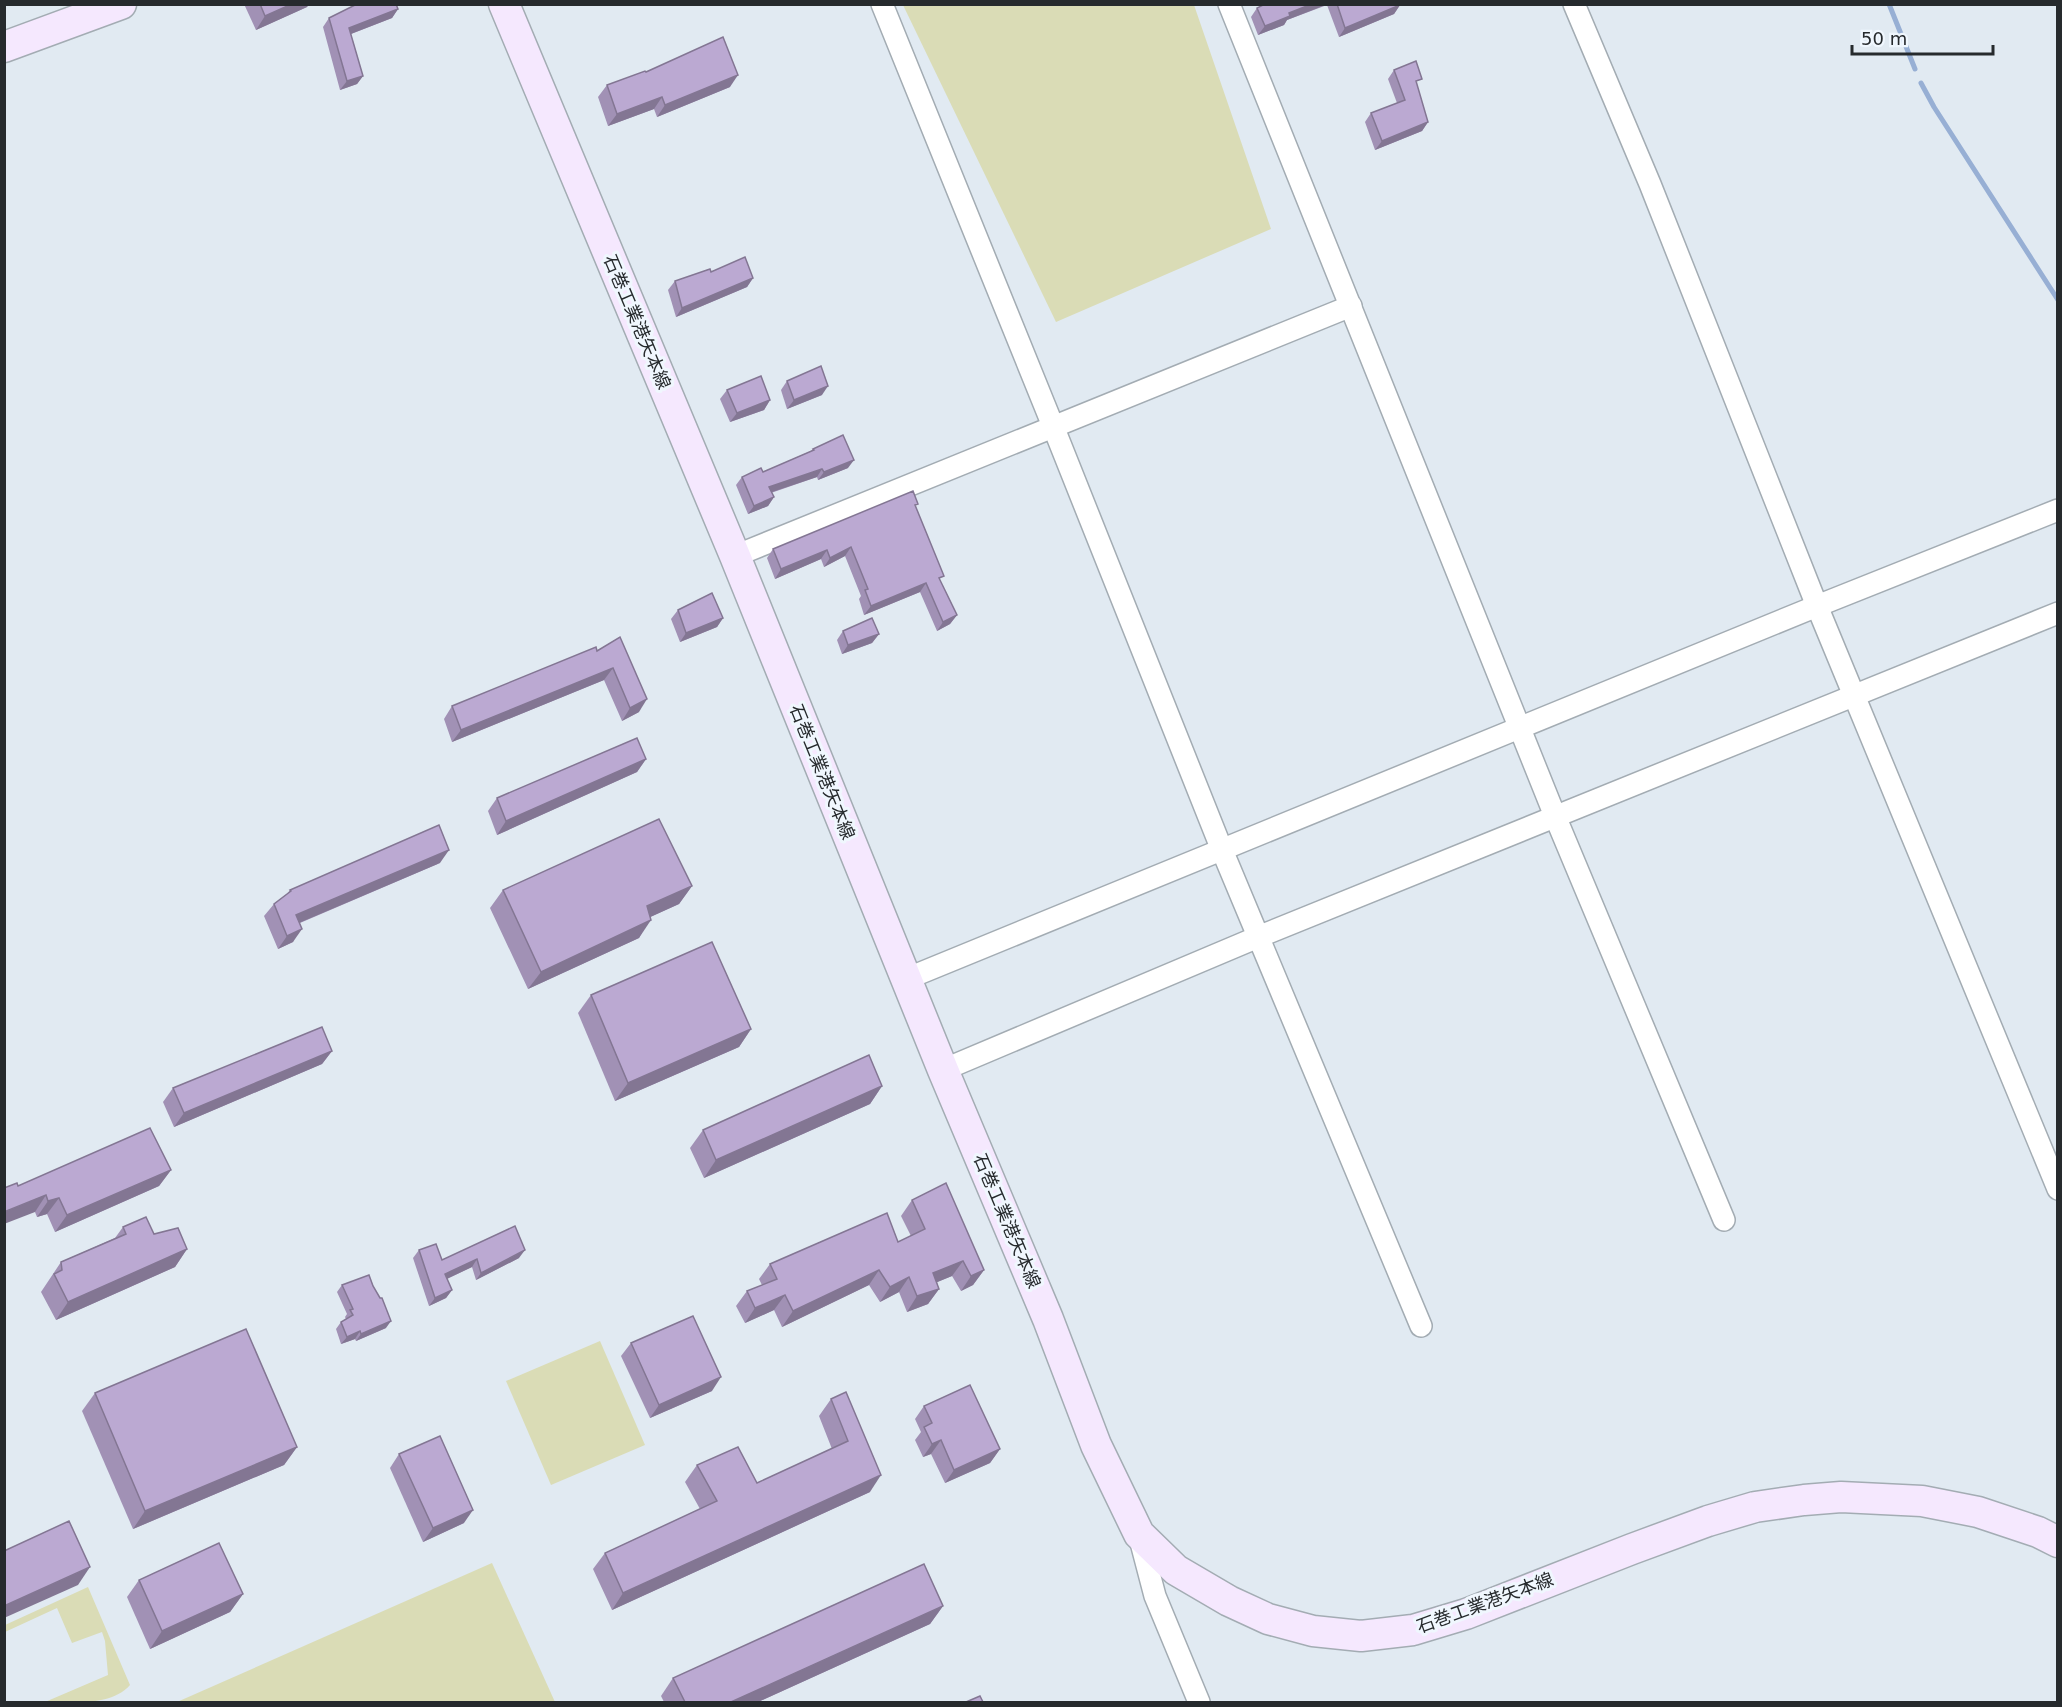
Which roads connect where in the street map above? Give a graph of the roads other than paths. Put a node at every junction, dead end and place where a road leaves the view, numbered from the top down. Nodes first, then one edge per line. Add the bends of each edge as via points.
1 (121, 4) edge
2 (504, 4) edge
3 (882, 4) edge
4 (1574, 4) edge
5 (1230, 5) edge
6 (4, 48) edge
7 (1351, 306) junction
8 (1053, 426) junction
9 (2058, 510) edge
10 (735, 556) junction
11 (1817, 606) junction
12 (2058, 613) edge
13 (1855, 696) junction
14 (1520, 728) junction
15 (1555, 816) junction
16 (1222, 850) junction
17 (1258, 937) junction
18 (906, 979) junction
19 (944, 1070) junction
20 (2058, 1189) edge
21 (1724, 1220) dead end
22 (1421, 1326) dead end
23 (1139, 1534) junction
24 (2058, 1542) edge
25 (1198, 1702) edge

1 - 6 main road
2 - 10 main road, 石巻工業港矢本線
3 - 8 street
4 - 11 street via 1650,184
5 - 7 street
7 - 8 street
7 - 14 street
8 - 10 street
8 - 16 street
9 - 11 street
10 - 18 main road, 石巻工業港矢本線
11 - 13 street
11 - 14 street
12 - 13 street
13 - 15 street
13 - 20 street
14 - 15 street
14 - 16 street
15 - 17 street
15 - 21 street
16 - 17 street
16 - 18 street
17 - 19 street
17 - 22 street
18 - 19 main road, 石巻工業港矢本線
19 - 23 main road, 石巻工業港矢本線 via 1096,1445
23 - 24 main road, 石巻工業港矢本線 via 1176,1570 1228,1601 1268,1619 1313,1631 1361,1636 1413,1630 1466,1614 1708,1521 1755,1507 1804,1500 1841,1497 1922,1501 1978,1512
23 - 25 street via 1155,1596

